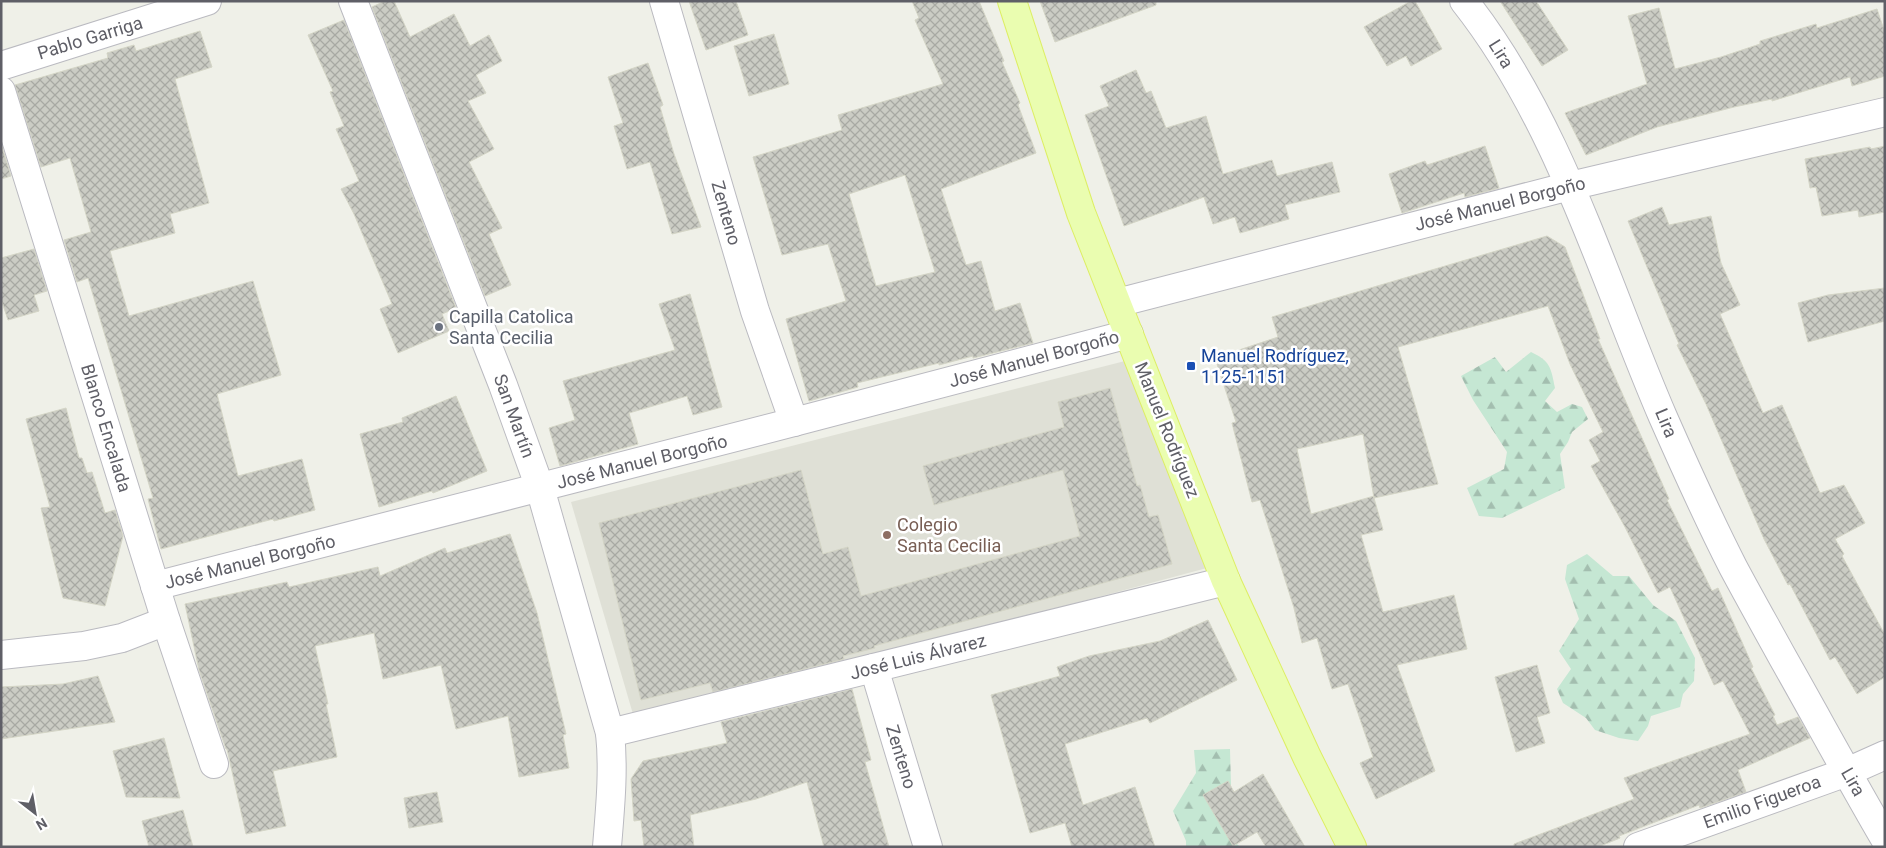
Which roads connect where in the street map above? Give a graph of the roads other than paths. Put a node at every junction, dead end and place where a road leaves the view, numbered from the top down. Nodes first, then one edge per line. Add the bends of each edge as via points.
1 (207, 1) edge
2 (353, 1) edge
3 (664, 1) edge
4 (1012, 1) edge
5 (1464, 1) edge
6 (1, 66) edge
7 (1, 90) edge
8 (1885, 112) edge
9 (1570, 186) junction
10 (1117, 303) junction
11 (1129, 334) junction
12 (794, 422) junction
13 (540, 488) junction
14 (1226, 581) junction
15 (155, 586) junction
16 (166, 621) junction
17 (1, 655) edge
18 (874, 668) junction
19 (610, 733) junction
20 (1885, 755) edge
21 (214, 764) dead end
22 (1847, 772) junction
23 (1885, 839) edge
24 (607, 847) edge
25 (928, 847) edge
26 (1352, 847) edge
27 (1638, 847) edge

1 - 6 street, Pablo Garriga
2 - 13 street, San Martín
3 - 12 street, Zenteno via 755,311
4 - 10 main road, Manuel Rodríguez via 1081,213
5 - 9 street, Lira via 1510,67
7 - 15 street, Blanco Encalada
8 - 9 street, José Manuel Borgoño
9 - 10 street, José Manuel Borgoño
9 - 22 street, Lira via 1697,494 1733,567
10 - 11 main road, Manuel Rodríguez
11 - 12 street, José Manuel Borgoño
11 - 14 main road, Manuel Rodríguez
12 - 13 street, José Manuel Borgoño
13 - 15 street, José Manuel Borgoño
13 - 19 street, San Martín
14 - 18 street, José Luis Álvarez
14 - 26 main road, Manuel Rodríguez via 1306,757
15 - 16 street, Blanco Encalada
16 - 17 street via 122,638 84,646
16 - 21 street, Blanco Encalada
18 - 19 street, José Luis Álvarez
18 - 25 street, Zenteno
19 - 24 street, San Martín via 612,792
20 - 22 street, Emilio Figueroa
22 - 23 street, Lira
22 - 27 street, Emilio Figueroa

